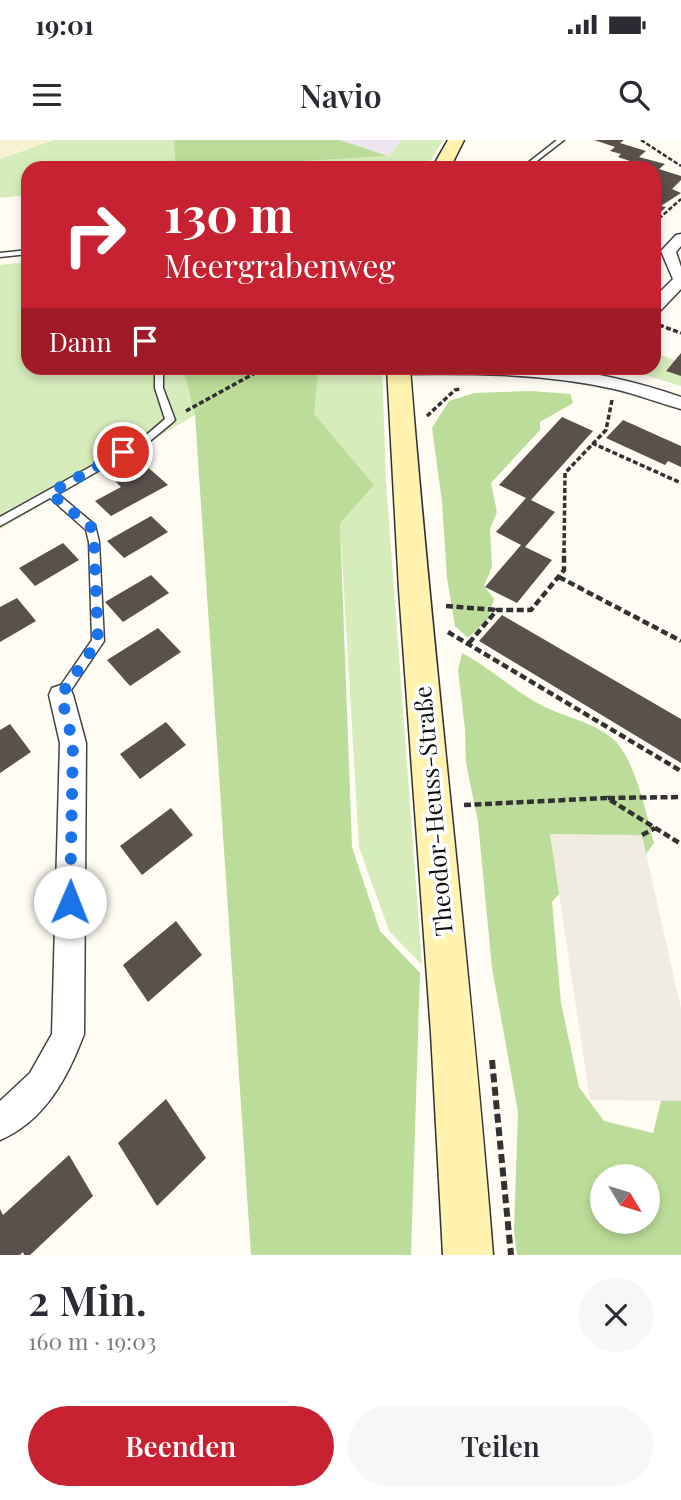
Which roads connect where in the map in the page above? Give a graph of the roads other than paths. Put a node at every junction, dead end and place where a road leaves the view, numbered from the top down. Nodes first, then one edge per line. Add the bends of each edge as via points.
1 (456, 140) edge
2 (561, 140) edge
3 (446, 161) edge
4 (534, 161) edge
5 (681, 238) edge
6 (21, 252) edge
7 (0, 254) edge
8 (661, 301) edge
9 (159, 375) edge
10 (398, 375) edge
11 (604, 375) edge
12 (681, 404) edge
13 (50, 493) junction
14 (0, 522) edge
15 (61, 695) joint
16 (0, 1123) edge
17 (468, 1255) edge

1 - 3 street
2 - 4 lane
5 - 8 street via 668,251 681,280
6 - 7 lane
9 - 13 lane via 170,420 147,439
10 - 17 street, Theodor-Heuss-Straße
11 - 12 street
13 - 14 lane
13 - 15 lane via 92,528 94,542 98,641
15 - 16 street via 73,743 68,1034 56,1066 36,1094

